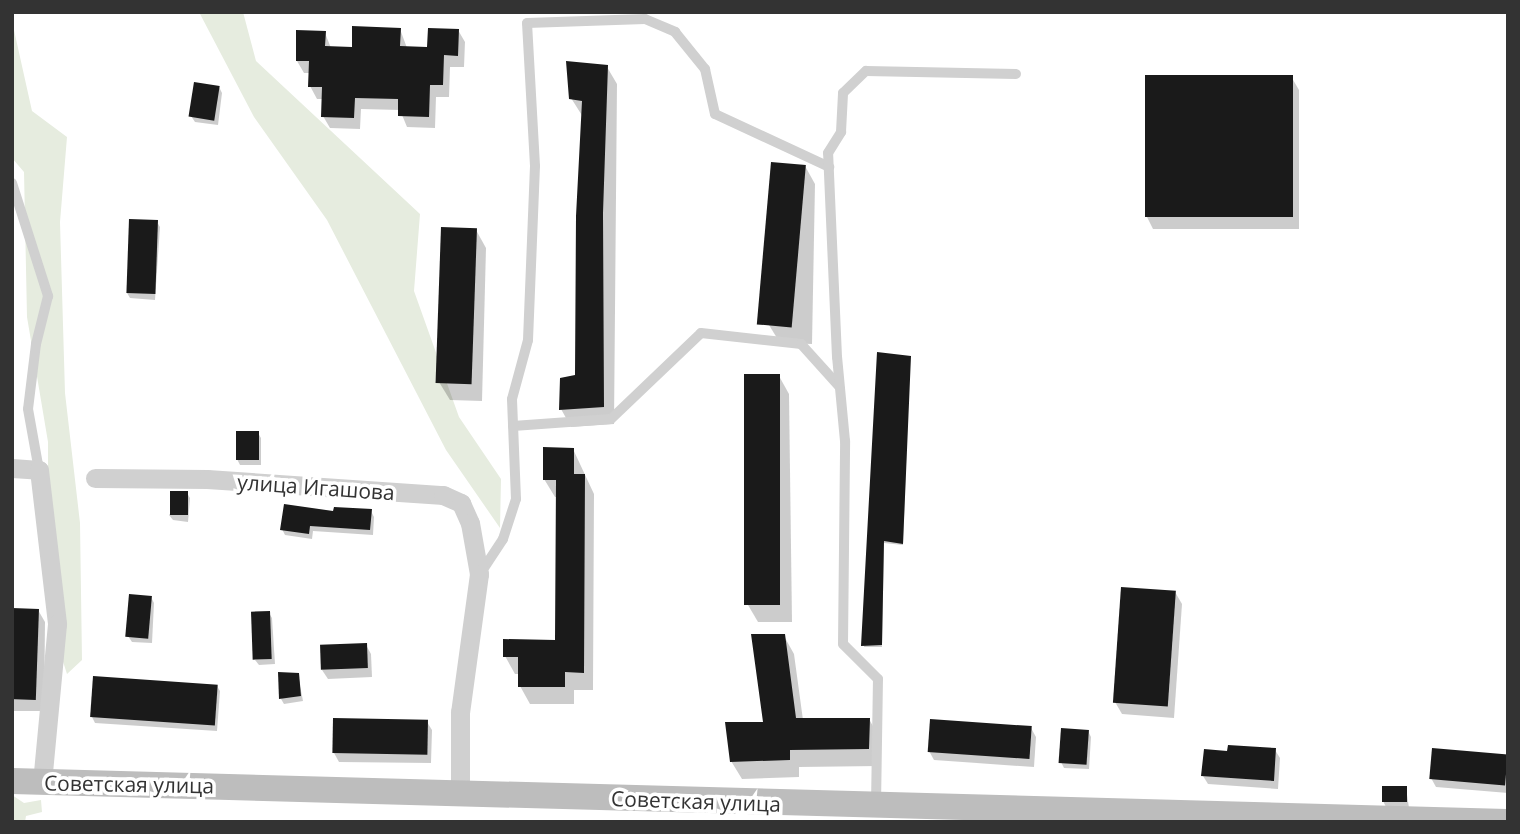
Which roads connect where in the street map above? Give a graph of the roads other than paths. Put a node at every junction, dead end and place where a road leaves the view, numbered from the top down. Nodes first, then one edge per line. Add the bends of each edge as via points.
1 (1016, 74) dead end
2 (829, 167) junction
3 (12, 183) edge
4 (839, 386) junction
5 (513, 426) junction
6 (12, 468) edge
7 (39, 470) junction
8 (95, 478) dead end
9 (479, 574) junction
10 (12, 781) edge
11 (42, 783) junction
12 (460, 792) junction
13 (876, 805) junction
14 (664, 811) edge
15 (936, 814) edge
16 (1065, 816) edge
17 (1198, 818) edge
18 (1306, 819) edge
19 (1424, 820) edge
20 (1506, 822) edge

1 - 2 lane via 866,71 843,93 841,132 828,153
2 - 4 lane
2 - 5 lane via 715,114 705,69 674,32 645,19 527,23 535,166 528,340 512,399
3 - 7 lane via 48,296 36,344 29,409
4 - 5 lane via 801,344 701,333 611,419
4 - 13 lane via 845,441 843,644 878,679
5 - 9 lane via 516,499 503,539
6 - 7 street
7 - 11 street via 57,624
8 - 9 street, улица Игашова via 207,479 443,495 461,503 466,513
9 - 12 street, улица Игашова via 460,712
10 - 11 main road, Советская улица
11 - 12 main road, Советская улица
12 - 14 main road, Советская улица
13 - 14 main road, Советская улица
13 - 15 main road, Советская улица
15 - 16 main road, Советская улица
16 - 17 main road, Советская улица
17 - 18 main road, Советская улица
18 - 19 main road, Советская улица
19 - 20 main road, Советская улица

